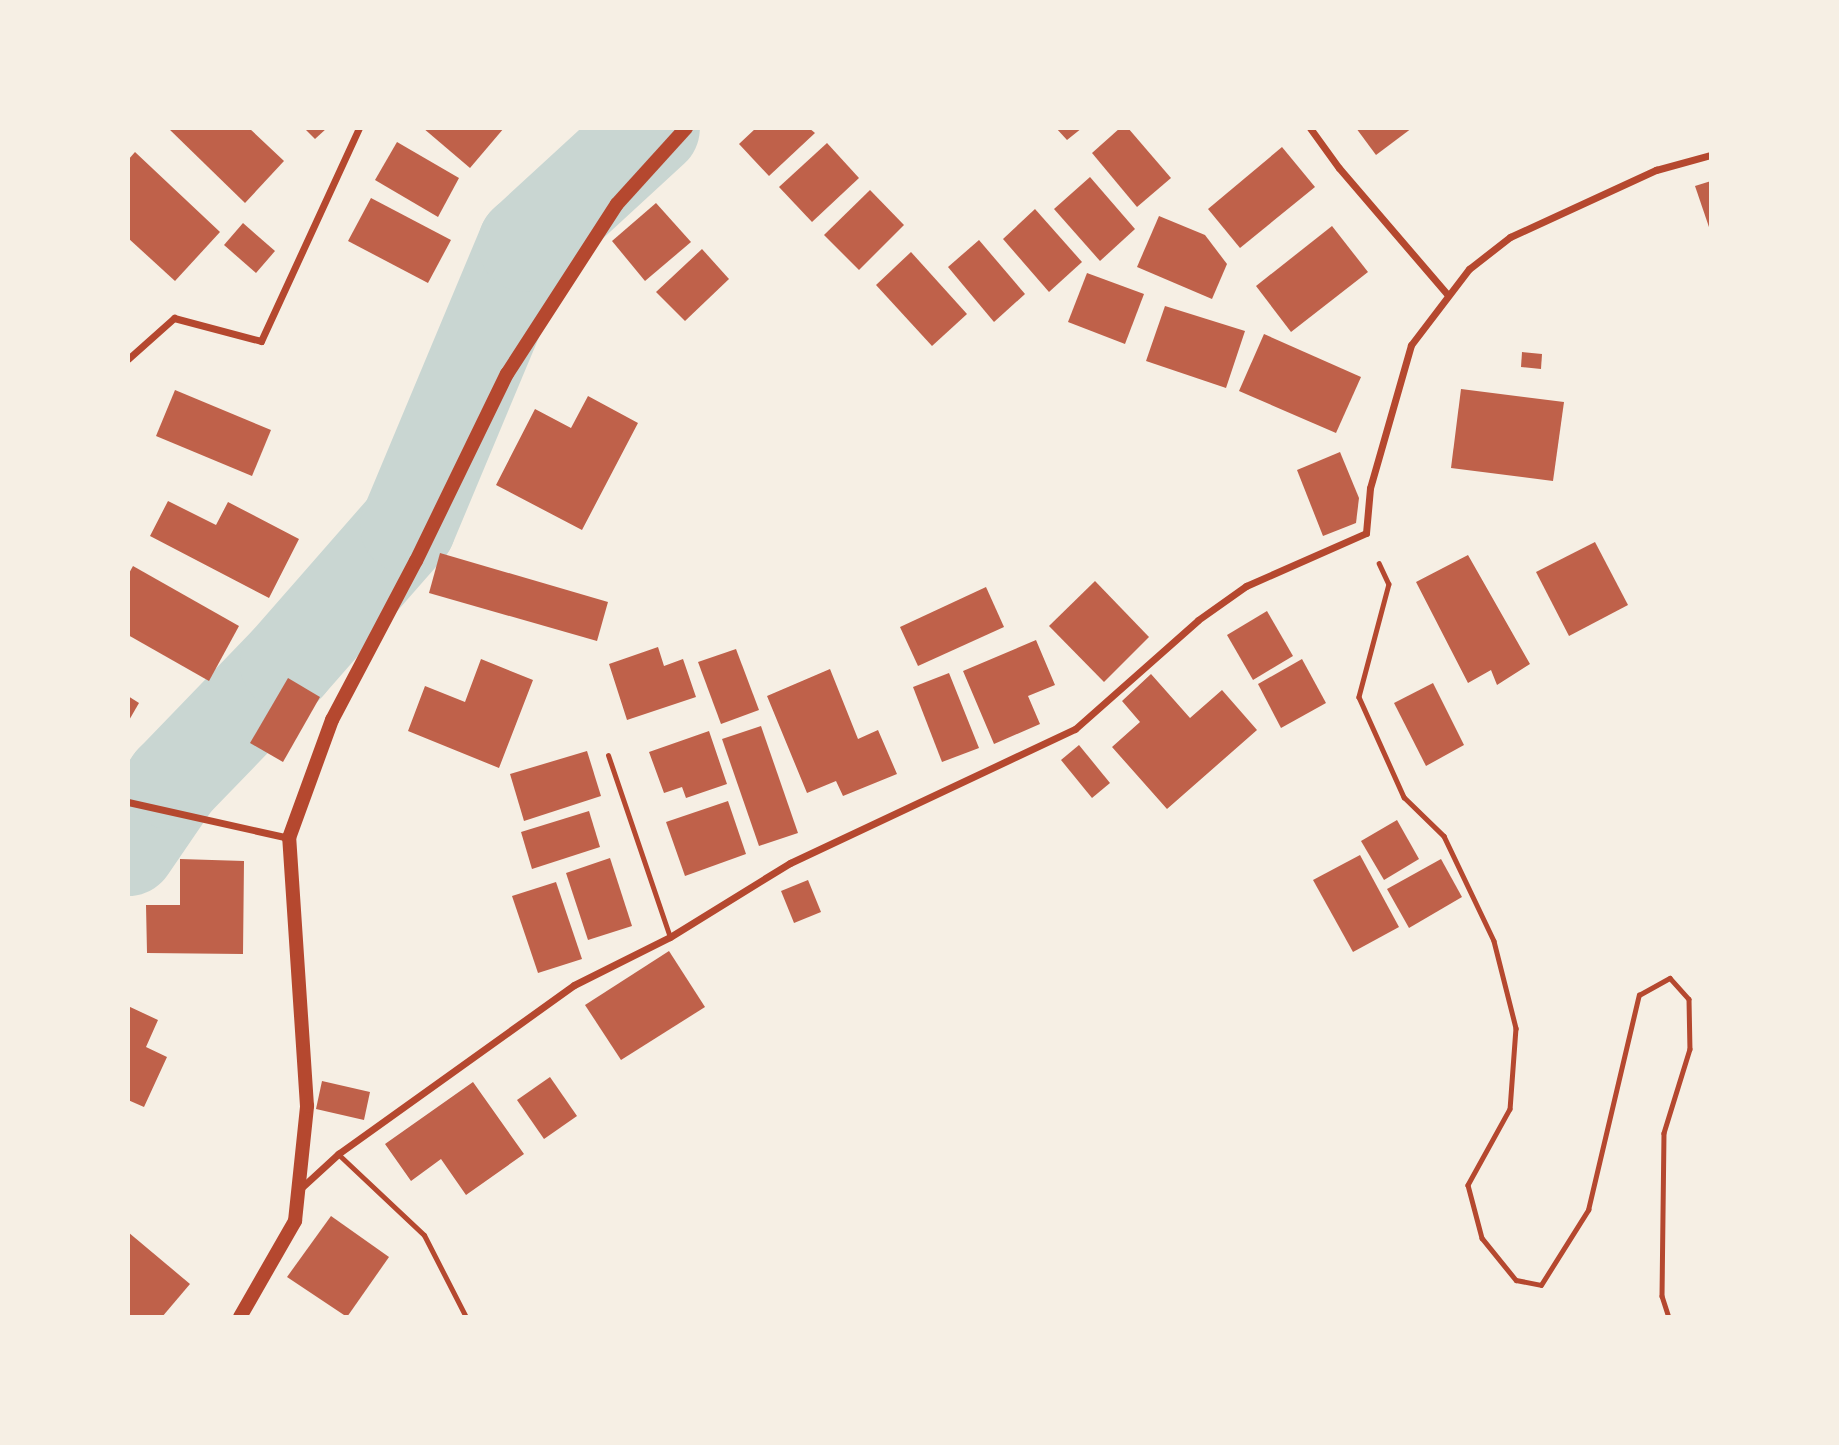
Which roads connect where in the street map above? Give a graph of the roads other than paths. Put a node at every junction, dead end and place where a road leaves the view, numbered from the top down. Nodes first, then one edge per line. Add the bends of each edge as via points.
1 (359, 128) edge
2 (686, 128) edge
3 (1310, 128) edge
4 (1711, 155) edge
5 (1448, 295) junction
6 (128, 359) edge
7 (608, 755) dead end
8 (128, 802) edge
9 (289, 838) junction
10 (670, 937) junction
11 (338, 1154) junction
12 (299, 1189) junction
13 (240, 1317) edge
14 (466, 1317) edge

1 - 6 street via 261,341 174,318
2 - 9 main road via 617,204 507,374 332,720
3 - 5 street
4 - 5 street via 1656,170 1510,237 1469,269
5 - 10 street via 1411,345 1370,488 1366,533 1246,586 1198,620 1075,729 790,863
7 - 10 lane
8 - 9 street
9 - 12 main road via 307,1105
10 - 11 street via 573,985
11 - 12 street
11 - 14 lane via 424,1235
12 - 13 main road via 295,1221

